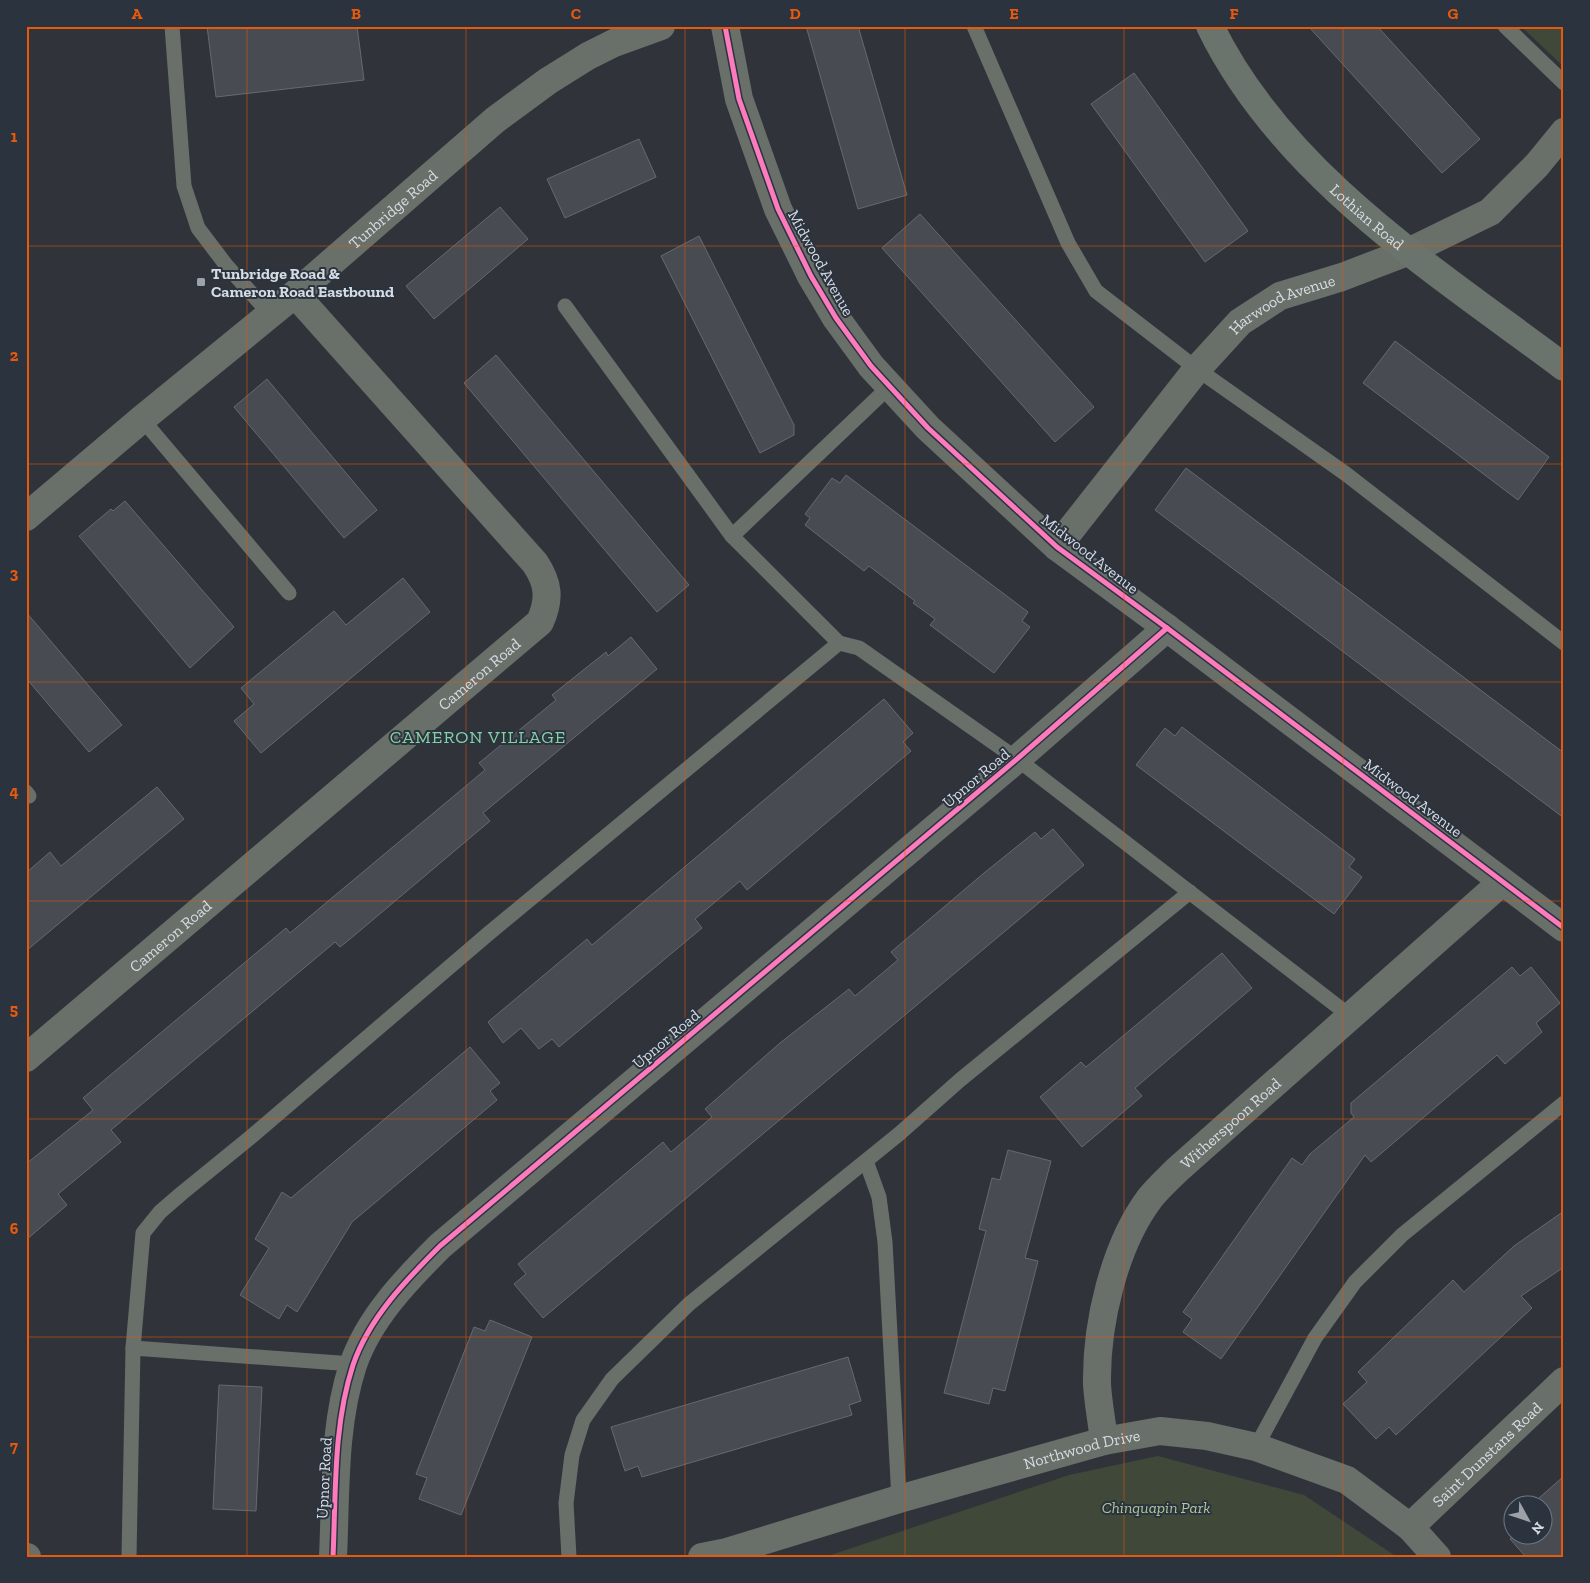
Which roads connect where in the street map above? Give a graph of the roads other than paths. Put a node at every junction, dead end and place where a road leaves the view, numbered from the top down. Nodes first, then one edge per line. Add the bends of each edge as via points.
1 (172, 26) edge
2 (661, 26) edge
3 (725, 26) edge
4 (974, 26) edge
5 (1210, 26) edge
6 (1505, 26) edge
7 (1564, 83) edge
8 (1564, 132) edge
9 (1410, 251) junction
10 (295, 294) junction
11 (565, 306) dead end
12 (270, 314) junction
13 (1564, 367) edge
14 (1197, 369) junction
15 (890, 386) junction
16 (142, 419) junction
17 (26, 517) edge
18 (732, 536) junction
19 (1056, 547) junction
20 (289, 593) dead end
21 (1167, 628) junction
22 (839, 643) junction
23 (1564, 643) edge
24 (1017, 759) junction
25 (1502, 882) junction
26 (1190, 892) junction
27 (1564, 928) edge
28 (1350, 1016) junction
29 (26, 1058) edge
30 (1564, 1103) edge
31 (866, 1161) junction
32 (133, 1348) junction
33 (353, 1364) junction
34 (1564, 1381) edge
35 (1104, 1441) junction
36 (1256, 1447) junction
37 (899, 1499) junction
38 (1410, 1527) junction
39 (129, 1557) edge
40 (333, 1557) edge
41 (569, 1557) edge
42 (702, 1557) edge
43 (1437, 1557) edge

1 - 12 lane via 184,186 198,228
2 - 10 street, Tunbridge Road via 605,47 548,81 455,153
3 - 15 street, Midwood Avenue via 739,99 778,209 836,318
4 - 14 lane via 1068,243 1096,292
5 - 9 street, Lothian Road via 1225,58 1276,127 1325,181
6 - 7 lane
8 - 9 street, Harwood Avenue via 1537,165 1490,212
9 - 13 street, Lothian Road
9 - 14 street, Harwood Avenue via 1280,296 1240,322
10 - 12 street, Tunbridge Road
10 - 29 street, Cameron Road via 536,563 545,578 545,609 540,622
11 - 18 lane
12 - 16 street, Tunbridge Road
14 - 19 street, Harwood Avenue
14 - 23 lane via 1346,474
15 - 18 lane
15 - 19 street, Midwood Avenue via 928,428
16 - 17 street, Tunbridge Road
16 - 20 lane
18 - 22 lane
19 - 21 street, Midwood Avenue
21 - 24 street, Upnor Road
21 - 25 street, Midwood Avenue
22 - 24 lane via 859,648
22 - 32 lane via 160,1212 143,1233
24 - 26 lane
24 - 33 street, Upnor Road via 440,1246 410,1275 376,1320
25 - 27 street, Midwood Avenue
25 - 28 street, Witherspoon Road
26 - 28 lane
26 - 31 lane
28 - 35 street, Witherspoon Road via 1177,1170 1150,1198 1114,1272 1106,1302 1097,1384
30 - 36 lane via 1402,1235 1355,1282 1315,1338
31 - 37 lane via 879,1197 885,1242
31 - 41 lane via 689,1304 612,1379 583,1420 572,1455 566,1503
32 - 33 lane
32 - 39 lane
33 - 40 street, Upnor Road via 339,1422
34 - 38 street, Saint Dunstans Road
35 - 36 street, Northwood Drive via 1160,1431 1207,1436
35 - 37 street, Northwood Drive
36 - 38 street, Northwood Drive via 1347,1480
37 - 42 street, Northwood Drive via 728,1552
38 - 43 street, Northwood Drive

